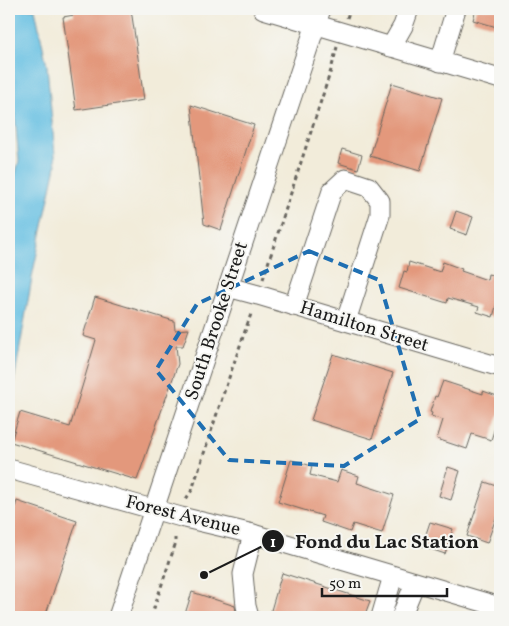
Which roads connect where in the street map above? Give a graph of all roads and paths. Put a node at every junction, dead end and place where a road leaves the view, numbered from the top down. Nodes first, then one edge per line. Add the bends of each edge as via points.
1 (263, 9) edge
2 (350, 9) edge
3 (409, 9) edge
4 (456, 9) edge
5 (318, 17) edge
6 (341, 32) junction
7 (391, 47) junction
8 (440, 62) junction
9 (500, 80) edge
10 (228, 287) junction
11 (258, 295) junction
12 (294, 306) junction
13 (346, 321) junction
14 (500, 367) edge
15 (17, 472) edge
16 (186, 499) dead end
17 (155, 510) junction
18 (253, 534) junction
19 (175, 538) dead end
20 (393, 576) junction
21 (415, 583) junction
22 (500, 607) edge
23 (118, 617) edge
24 (151, 617) edge
25 (249, 617) edge
26 (381, 617) edge
27 (401, 617) edge

1 - 5 street
2 - 6 path
3 - 7 street
4 - 8 street
5 - 6 street
5 - 10 street, South Brooke Street
6 - 7 street
6 - 11 path
7 - 8 street
8 - 9 street
10 - 11 street, Hamilton Street
10 - 17 street, South Brooke Street
11 - 12 street, Hamilton Street
11 - 16 path via 192,490
12 - 13 street, Hamilton Street
12 - 13 street via 332,191 346,179 369,187 380,201 380,215
13 - 14 street, Hamilton Street
15 - 17 street, Forest Avenue
17 - 18 street, Forest Avenue
17 - 23 street, South Brooke Street
18 - 20 street, Forest Avenue
18 - 25 street via 243,574
19 - 24 path
20 - 21 street, Forest Avenue
20 - 26 street
21 - 22 street, Forest Avenue
21 - 27 street

